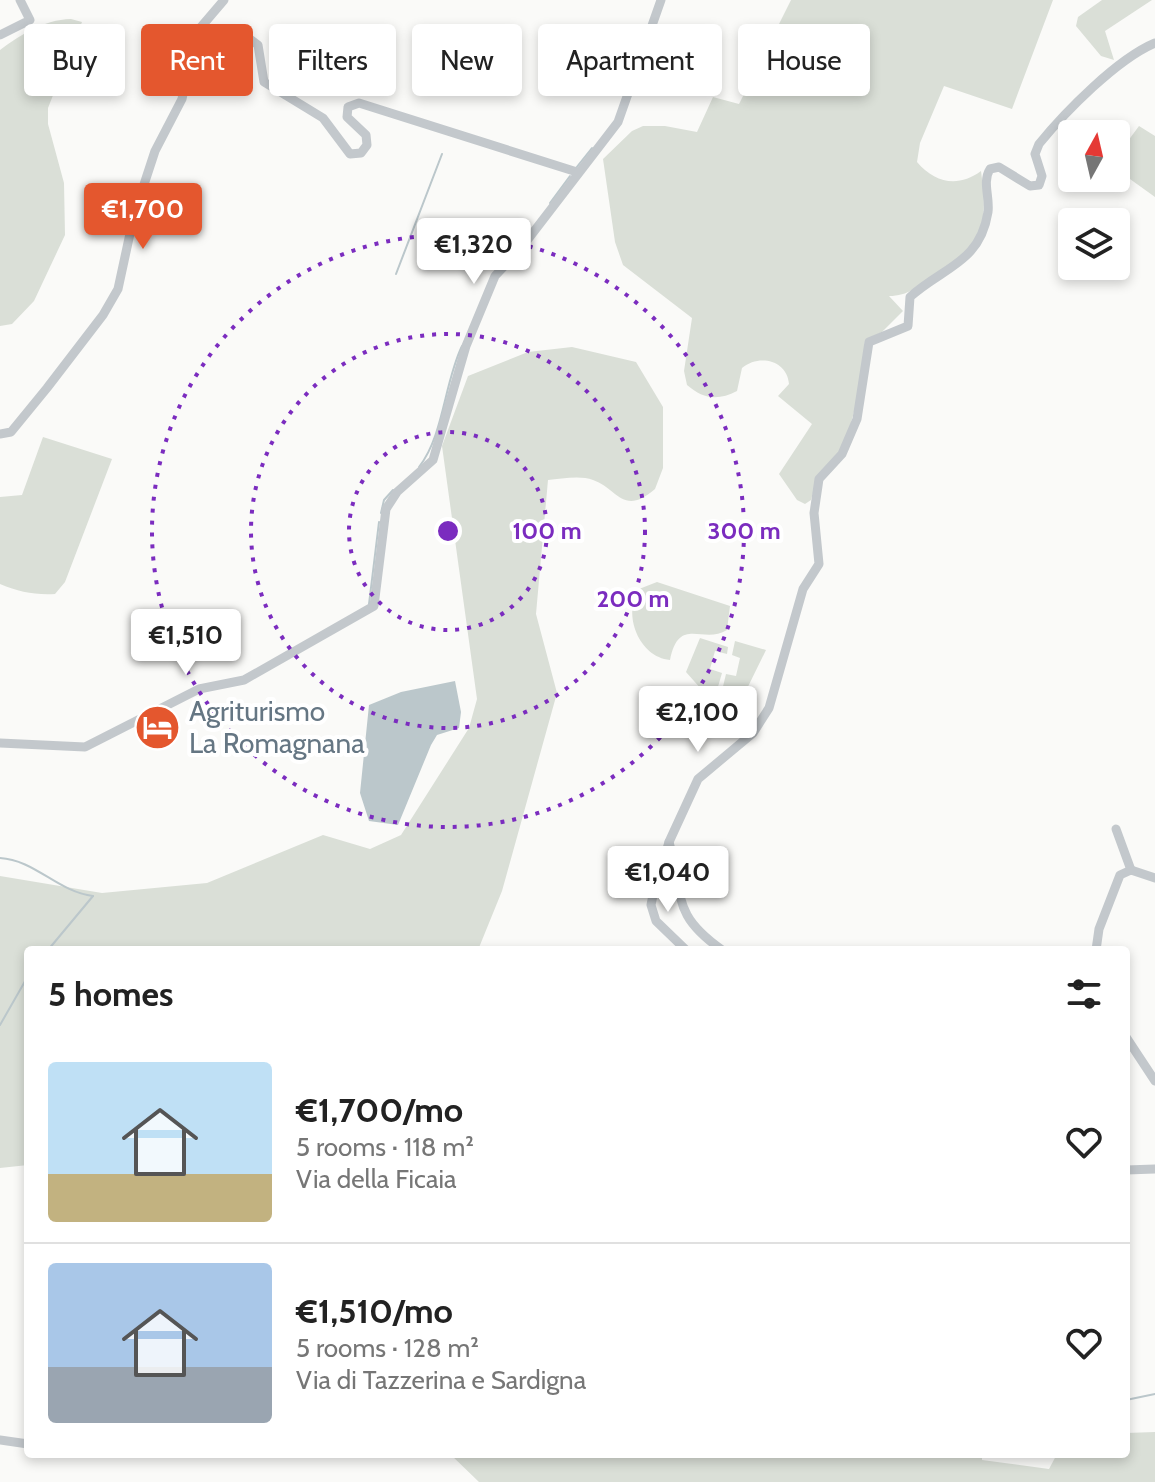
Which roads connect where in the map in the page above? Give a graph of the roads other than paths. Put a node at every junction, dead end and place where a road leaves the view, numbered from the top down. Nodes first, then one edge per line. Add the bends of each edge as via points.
1 (20, 0) edge
2 (224, 0) edge
3 (661, 0) edge
4 (0, 35) edge
5 (253, 41) edge
6 (1155, 43) edge
7 (577, 172) junction
8 (0, 434) edge
9 (0, 743) edge
10 (1116, 829) dead end
11 (669, 842) junction
12 (1131, 870) junction
13 (1155, 878) edge
14 (682, 946) edge
15 (716, 946) edge
16 (1095, 946) edge
17 (1130, 1043) edge
18 (1155, 1081) edge
19 (1155, 1169) edge
20 (1130, 1170) edge
21 (0, 1440) edge
22 (24, 1443) edge

1 - 4 street via 30,20
2 - 8 street via 195,34 182,99 158,142 118,289 47,388 11,432
3 - 7 street via 624,111
5 - 7 street via 264,82 323,118 350,154 361,153 367,145 366,135 347,117 348,107 359,103
6 - 11 street via 1086,95 1039,144 1039,185 1030,186 999,167 990,169 987,215 974,250 910,297 905,328 869,342 856,424 842,454 819,479 814,513 819,564 803,589 769,708 753,733 700,775
7 - 9 street via 495,276 466,346 433,460 386,509 374,606 244,680 199,689 85,747
10 - 12 street
11 - 14 street via 651,905 659,926
11 - 15 street via 685,914 697,932
12 - 13 street
12 - 16 street via 1122,873 1112,892
17 - 18 street
19 - 20 street
21 - 22 street

